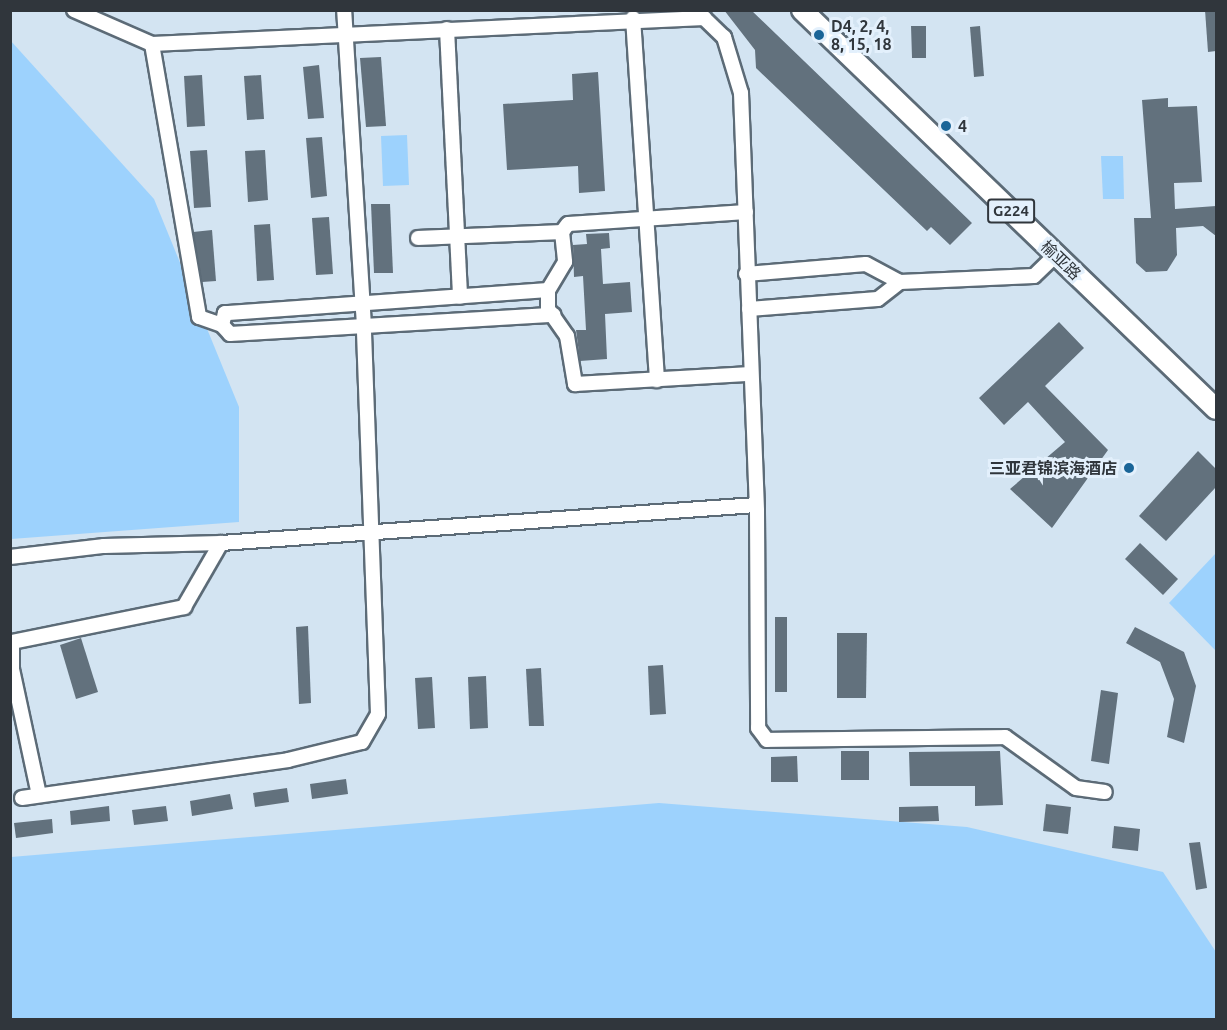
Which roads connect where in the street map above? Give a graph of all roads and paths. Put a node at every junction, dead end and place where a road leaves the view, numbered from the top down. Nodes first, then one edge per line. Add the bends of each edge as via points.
1 (74, 10) edge
2 (344, 10) edge
3 (802, 10) edge
4 (821, 10) edge
5 (633, 18) junction
6 (447, 29) junction
7 (346, 34) junction
8 (152, 44) junction
9 (746, 212) junction
10 (646, 219) junction
11 (562, 232) junction
12 (457, 236) junction
13 (417, 238) dead end
14 (1056, 255) junction
15 (746, 274) junction
16 (900, 282) junction
17 (548, 290) junction
18 (460, 297) junction
19 (361, 304) junction
20 (749, 309) junction
21 (553, 315) junction
22 (222, 326) junction
23 (364, 326) junction
24 (751, 374) junction
25 (657, 380) junction
26 (1216, 391) edge
27 (1216, 409) edge
28 (756, 505) junction
29 (373, 529) junction
30 (221, 543) junction
31 (10, 557) edge
32 (11, 640) edge
33 (1105, 792) dead end
34 (39, 795) junction
35 (22, 798) dead end

1 - 8 lane
2 - 7 lane
3 - 14 highway, 榆亚路 / G224
4 - 26 highway, 榆亚路 / G224
5 - 6 lane
5 - 9 lane via 704,18 724,38 741,93
5 - 10 lane
6 - 7 lane
6 - 12 lane
7 - 8 lane
7 - 19 lane
8 - 22 lane via 199,317
9 - 10 lane
9 - 15 lane
10 - 11 lane via 567,224
10 - 25 lane
11 - 12 lane
11 - 17 lane via 565,262
12 - 13 lane
12 - 18 lane
14 - 16 lane via 1034,276
14 - 27 highway, 榆亚路 / G224
15 - 16 lane via 866,264
15 - 20 lane
16 - 20 lane via 878,299
17 - 18 lane
17 - 21 lane
18 - 19 lane
19 - 22 lane via 225,313
19 - 23 lane
20 - 24 lane
21 - 23 lane
21 - 25 lane via 567,336 575,384
22 - 23 lane via 230,334
23 - 29 lane
24 - 25 lane
24 - 28 lane
28 - 29 lane
28 - 33 lane via 754,685 758,728 767,740 1005,737 1076,788
29 - 30 lane
29 - 34 lane via 378,714 362,742 288,760
30 - 31 lane via 104,546
30 - 32 lane via 184,607
32 - 34 lane via 12,669
34 - 35 lane

